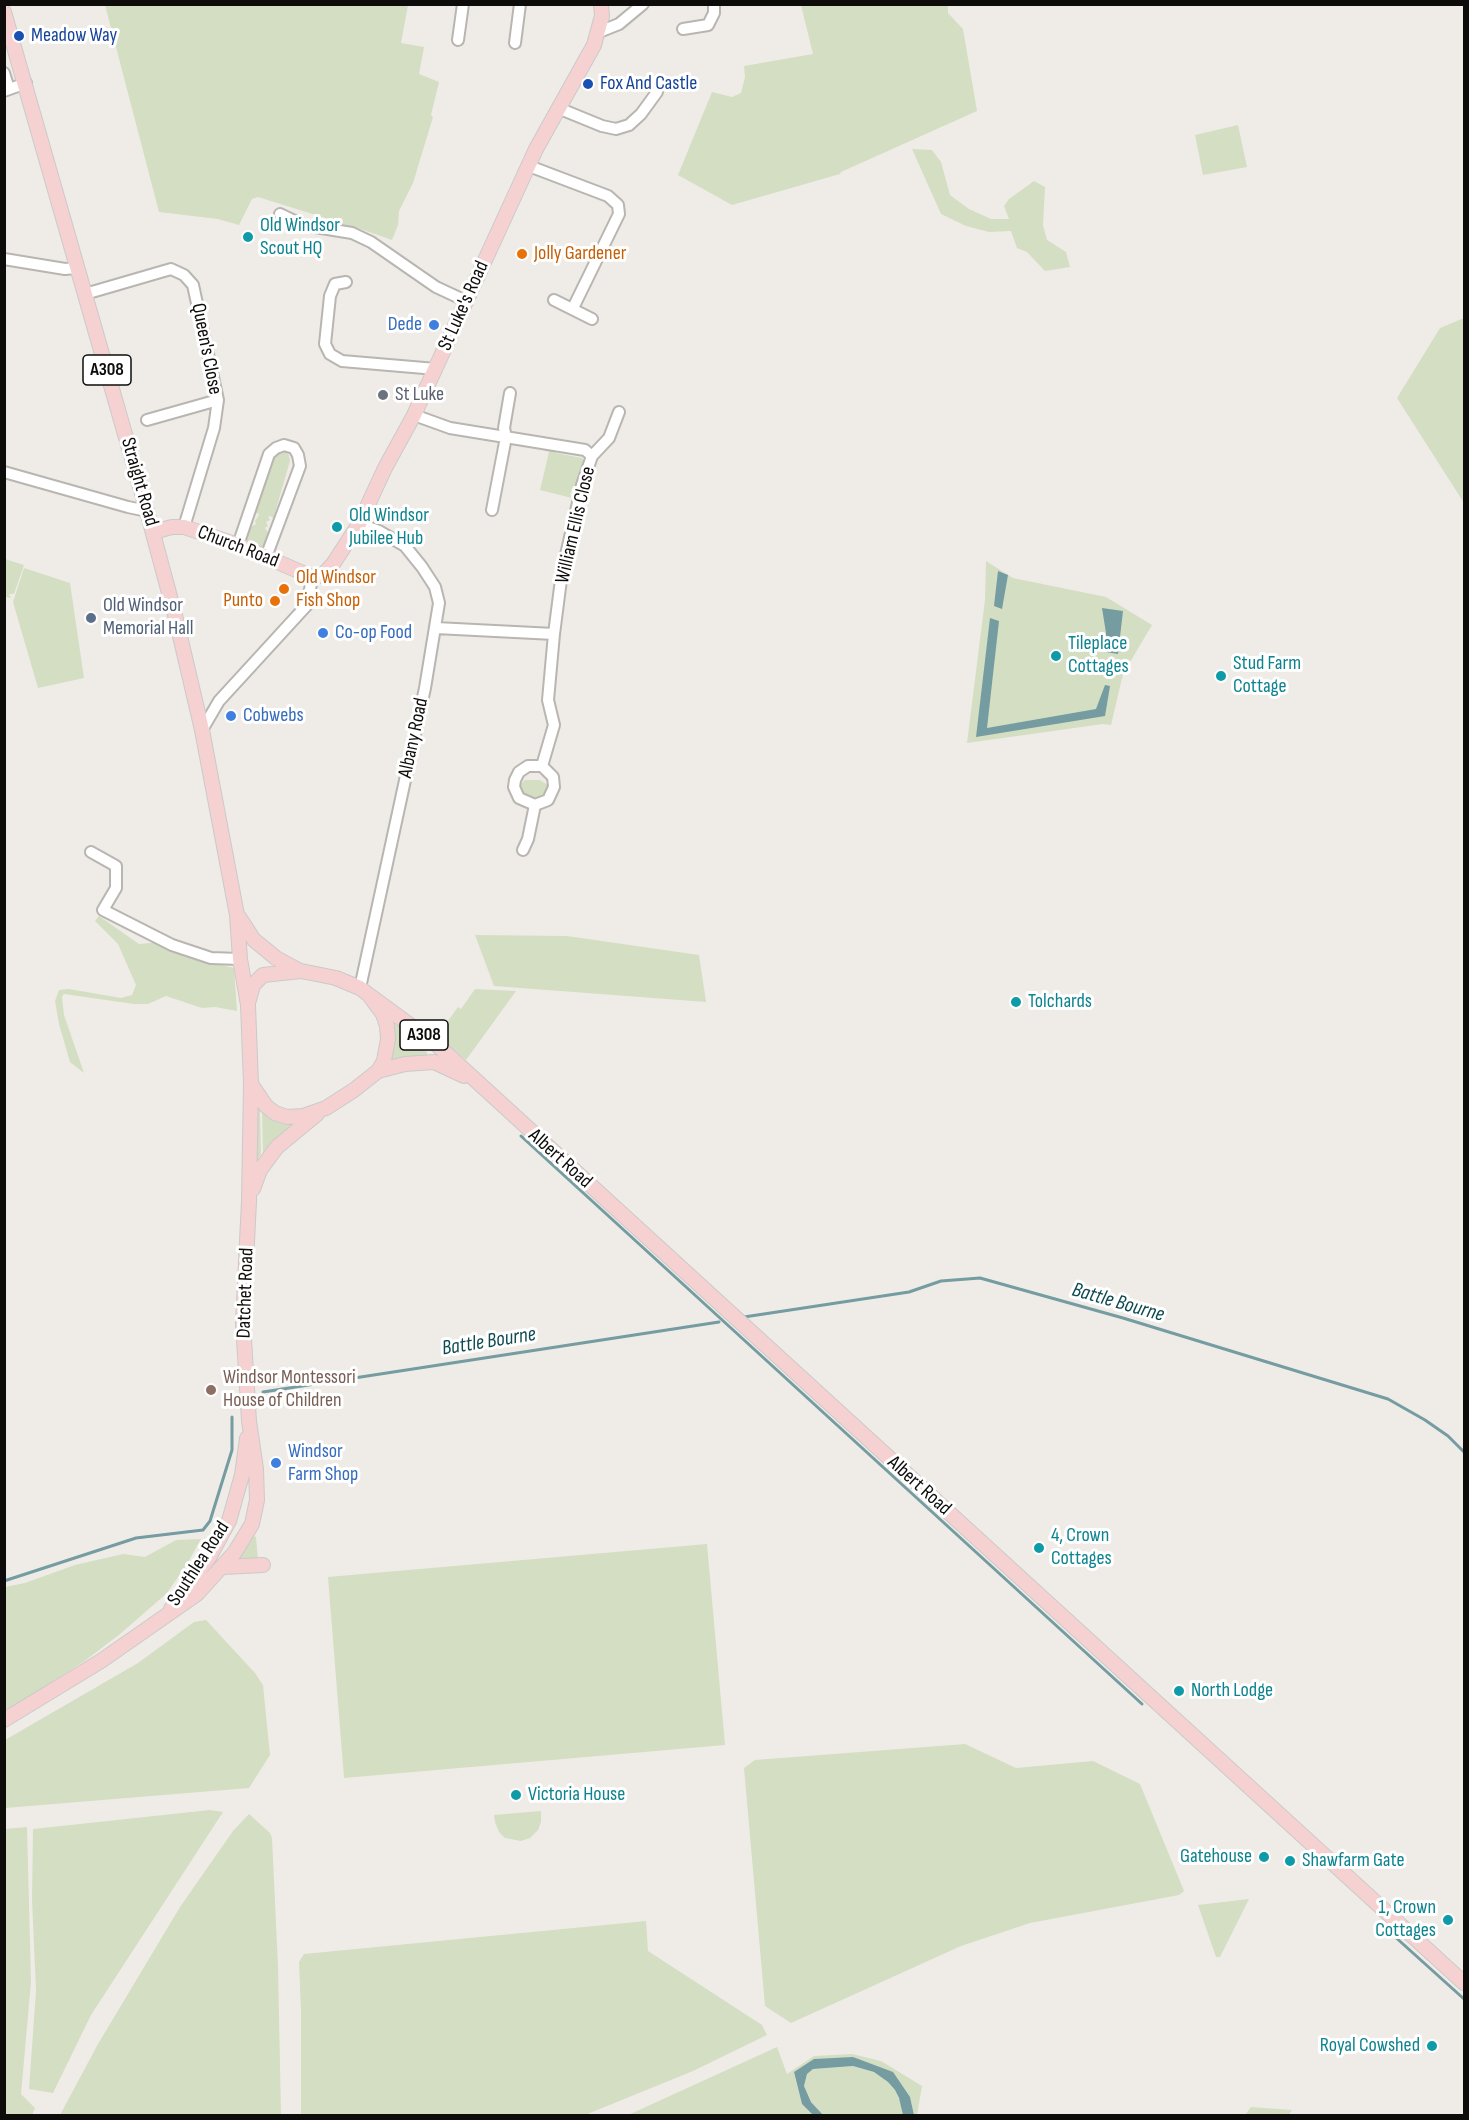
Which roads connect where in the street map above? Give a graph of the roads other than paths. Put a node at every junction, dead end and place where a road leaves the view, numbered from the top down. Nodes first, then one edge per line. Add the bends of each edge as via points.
1 (463, 4) edge
2 (520, 4) edge
3 (601, 4) edge
4 (643, 4) edge
5 (714, 4) edge
6 (4, 12) edge
7 (683, 29) dead end
8 (599, 32) junction
9 (458, 40) dead end
10 (514, 43) dead end
11 (4, 73) edge
12 (26, 83) junction
13 (7, 90) edge
14 (657, 92) dead end
15 (558, 108) junction
16 (529, 166) junction
17 (280, 214) dead end
18 (4, 259) edge
19 (76, 268) junction
20 (346, 282) dead end
21 (86, 294) junction
22 (554, 300) dead end
23 (466, 301) junction
24 (573, 308) junction
25 (592, 318) dead end
26 (436, 369) junction
27 (510, 393) dead end
28 (218, 400) junction
29 (619, 412) dead end
30 (414, 415) junction
31 (147, 420) dead end
32 (506, 437) junction
33 (592, 456) junction
34 (4, 472) edge
35 (492, 510) dead end
36 (147, 511) junction
37 (359, 524) junction
38 (184, 527) junction
39 (153, 532) junction
40 (238, 545) junction
41 (266, 557) junction
42 (316, 576) junction
43 (436, 628) junction
44 (554, 633) junction
45 (202, 729) junction
46 (542, 766) junction
47 (535, 805) junction
48 (523, 850) dead end
49 (92, 852) dead end
50 (237, 915) junction
51 (240, 959) junction
52 (300, 971) junction
53 (365, 991) junction
54 (248, 1005) junction
55 (378, 1071) junction
56 (474, 1080) junction
57 (251, 1084) junction
58 (326, 1108) junction
59 (249, 1201) junction
60 (249, 1421) junction
61 (229, 1521) junction
62 (252, 1524) junction
63 (263, 1565) dead end
64 (223, 1567) junction
65 (163, 1619) junction
66 (4, 1720) edge
67 (1464, 1983) edge

1 - 9 street
2 - 10 street
3 - 8 main road
4 - 8 street via 619,24
5 - 7 street via 708,25
6 - 12 main road, Straight Road / A308
8 - 15 main road, St Luke's Road
11 - 13 street
12 - 13 street
12 - 19 main road, Straight Road / A308
14 - 15 street via 629,125 616,129
15 - 16 main road, St Luke's Road
16 - 23 main road, St Luke's Road
16 - 24 street via 608,196 618,205 619,214
17 - 23 street via 303,225 352,233 435,287
18 - 19 street
19 - 21 main road, Straight Road / A308
20 - 26 street via 335,284 330,296 325,344 330,354 342,361
21 - 28 street, Queen's Close via 171,268 184,275 193,285
21 - 36 main road, Straight Road / A308
22 - 24 street
23 - 26 main road, St Luke's Road
24 - 25 street
26 - 30 main road, St Luke's Road
27 - 32 street
28 - 31 street
28 - 38 street, Queen's Close via 214,428
29 - 33 street via 609,438
30 - 32 street, William Ellis Close via 450,428
30 - 37 main road, St Luke's Road
32 - 33 street, William Ellis Close via 585,450
32 - 35 street
33 - 44 street, William Ellis Close via 562,572
34 - 36 street
36 - 39 main road, Straight Road / A308
37 - 42 main road, St Luke's Road via 333,564
37 - 43 street, Albany Road via 405,546 423,567 435,586 439,603
38 - 39 main road, Church Road
38 - 40 main road, Church Road
39 - 45 main road, Straight Road / A308
40 - 41 main road, Church Road
40 - 41 street via 269,454 284,445 294,448 300,466
41 - 42 main road, Church Road
42 - 45 street, St Luke's Road via 306,605 219,701
43 - 44 street
43 - 53 street, Albany Road
44 - 46 street, William Ellis Close via 548,700 554,725
45 - 50 main road, Straight Road / A308
46 - 47 street via 553,777 554,788 548,800
46 - 47 street via 528,766 515,780 519,798
47 - 48 street
49 - 51 street via 116,866 117,888 103,910 172,945 211,958
50 - 51 main road, Straight Road / A308
50 - 52 main road, A308 via 254,939 276,958
51 - 54 main road, A308
52 - 53 main road, A308 via 336,978
52 - 54 main road, A308 via 263,975 253,985
53 - 55 main road, A308 via 387,1026 384,1061
53 - 56 main road, Albert Road / A308 via 437,1045
54 - 57 main road, A308
55 - 56 main road, A308 via 434,1062
55 - 58 main road, A308
56 - 67 main road, Albert Road / A308
57 - 58 main road, A308 via 266,1106 281,1116 294,1118
57 - 59 main road, Datchet Road
58 - 59 main road, Datchet Road via 272,1153 260,1170
59 - 60 main road, Datchet Road via 243,1323
60 - 61 main road, Southlea Road via 242,1475
60 - 62 main road, Southlea Road via 257,1500
61 - 62 main road
61 - 65 main road, Southlea Road via 210,1556
62 - 64 main road, Southlea Road
63 - 64 main road
64 - 65 main road, Southlea Road via 197,1594
65 - 66 main road, Southlea Road

